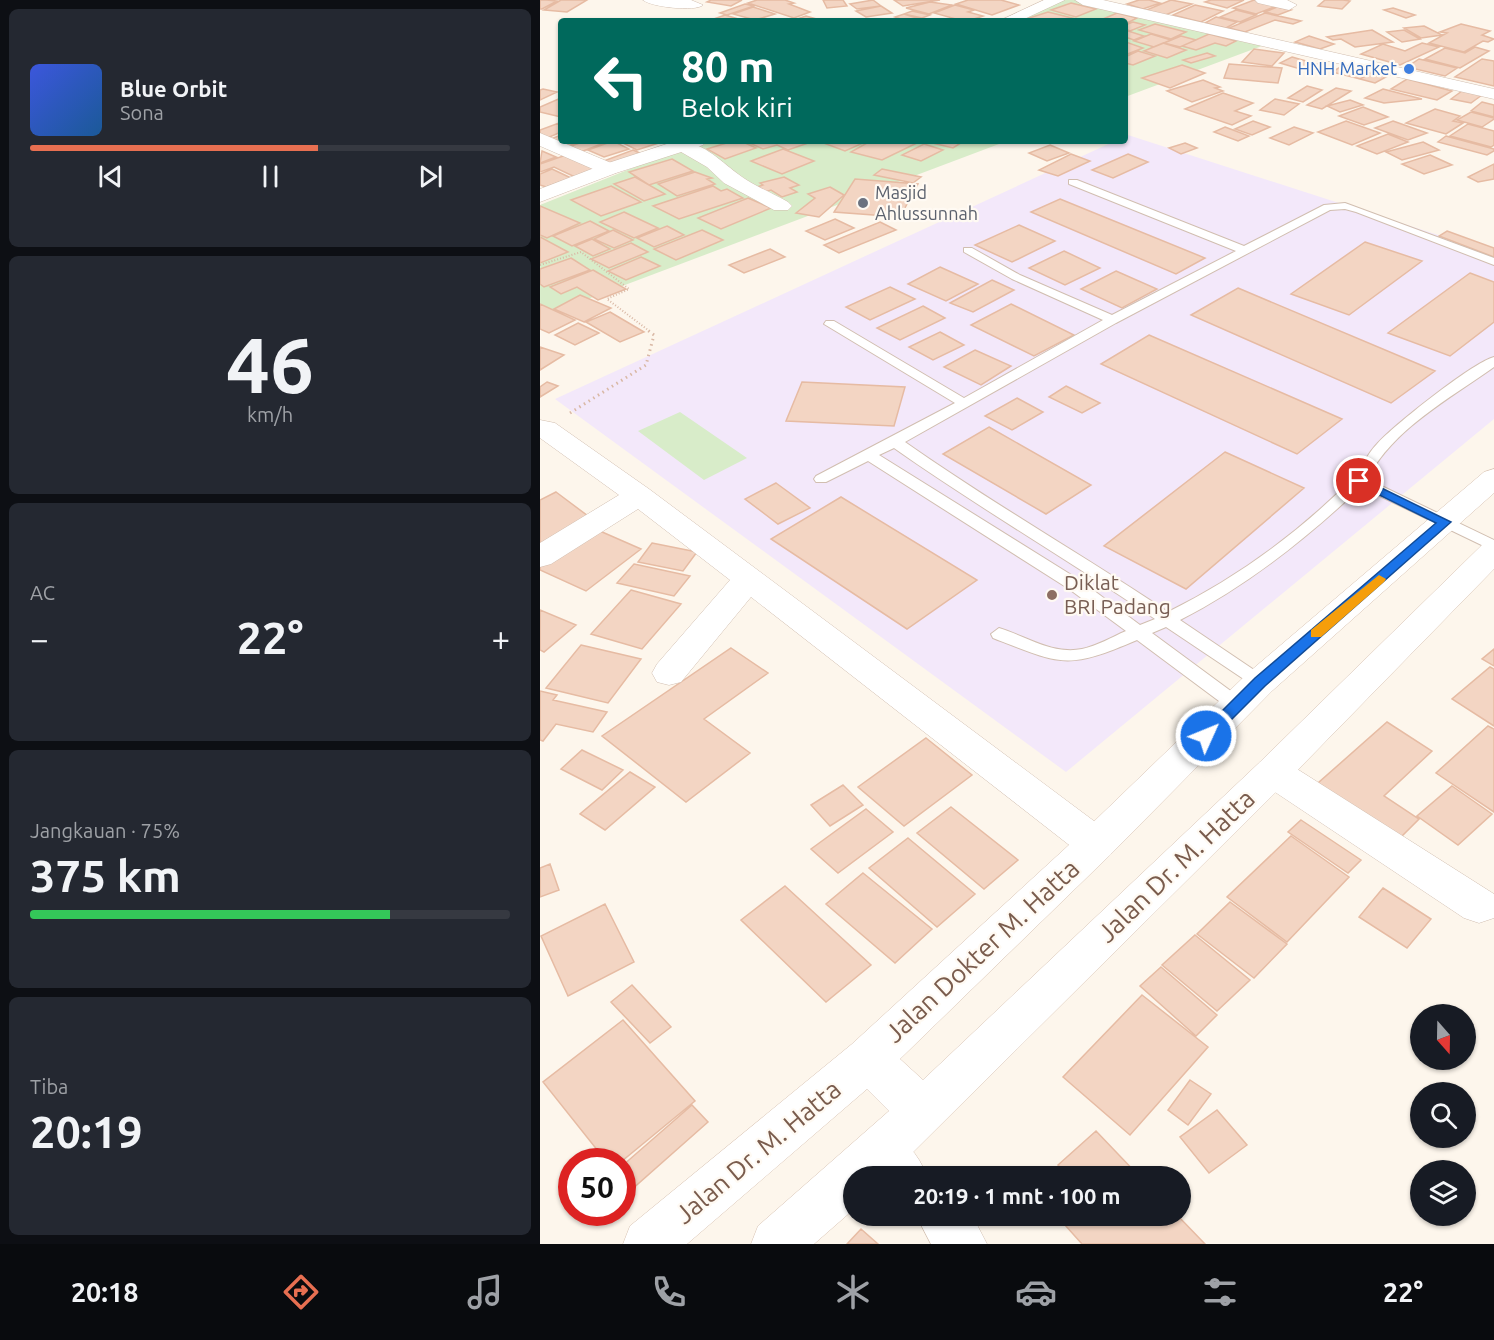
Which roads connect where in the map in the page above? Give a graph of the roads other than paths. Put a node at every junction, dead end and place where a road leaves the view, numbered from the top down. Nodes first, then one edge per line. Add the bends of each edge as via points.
1 (651, 0) edge
2 (1057, 0) edge
3 (1083, 0) edge
4 (1263, 0) edge
5 (695, 5) dead end
6 (1289, 5) dead end
7 (1014, 18) edge
8 (1494, 94) edge
9 (540, 139) edge
10 (686, 144) edge
11 (690, 144) edge
12 (609, 169) junction
13 (1073, 182) dead end
14 (540, 196) edge
15 (781, 206) dead end
16 (968, 250) dead end
17 (1244, 250) junction
18 (1494, 262) edge
19 (1112, 320) junction
20 (830, 324) dead end
21 (1494, 361) edge
22 (964, 403) junction
23 (543, 429) edge
24 (894, 442) junction
25 (868, 455) junction
26 (1494, 478) edge
27 (821, 479) dead end
28 (1359, 481) junction
29 (639, 495) junction
30 (1445, 522) junction
31 (1494, 546) edge
32 (1494, 551) edge
33 (540, 557) edge
34 (1096, 571) junction
35 (750, 579) junction
36 (1075, 585) junction
37 (1169, 619) junction
38 (1140, 633) junction
39 (999, 634) dead end
40 (669, 673) dead end
41 (1249, 694) junction
42 (1273, 772) junction
43 (1096, 843) junction
44 (1479, 906) dead end
45 (868, 1059) junction
46 (923, 1112) junction
47 (876, 1166) edge
48 (843, 1193) edge
49 (949, 1226) edge
50 (648, 1244) edge
51 (776, 1244) edge
52 (962, 1244) edge

1 - 5 street
2 - 7 street
3 - 8 street
4 - 6 street
9 - 12 street
10 - 12 street
11 - 15 street via 731,179
12 - 14 street
13 - 17 lane
16 - 19 lane via 1016,277
17 - 18 lane via 1328,207 1345,206
17 - 19 lane
19 - 22 lane
20 - 22 lane
21 - 28 lane via 1421,413 1374,453
22 - 24 lane
23 - 29 street
24 - 25 lane
24 - 34 lane via 963,490
25 - 27 lane
25 - 36 lane
26 - 30 street
28 - 30 lane
28 - 37 lane via 1270,559
29 - 33 street
29 - 35 street
30 - 31 lane
30 - 41 street
32 - 42 street, Jalan Dr. M. Hatta
34 - 36 lane
34 - 37 lane
35 - 40 street
35 - 43 street
36 - 38 lane
37 - 38 lane
37 - 41 lane
38 - 39 lane via 1074,657
38 - 41 lane
41 - 43 street
42 - 44 street
42 - 46 street, Jalan Dr. M. Hatta
43 - 45 street, Jalan Dokter M. Hatta
45 - 46 street
45 - 50 street, Jalan Dr. M. Hatta
46 - 47 street, Jalan Dr. M. Hatta
48 - 51 street, Jalan Dr. M. Hatta
49 - 52 street

